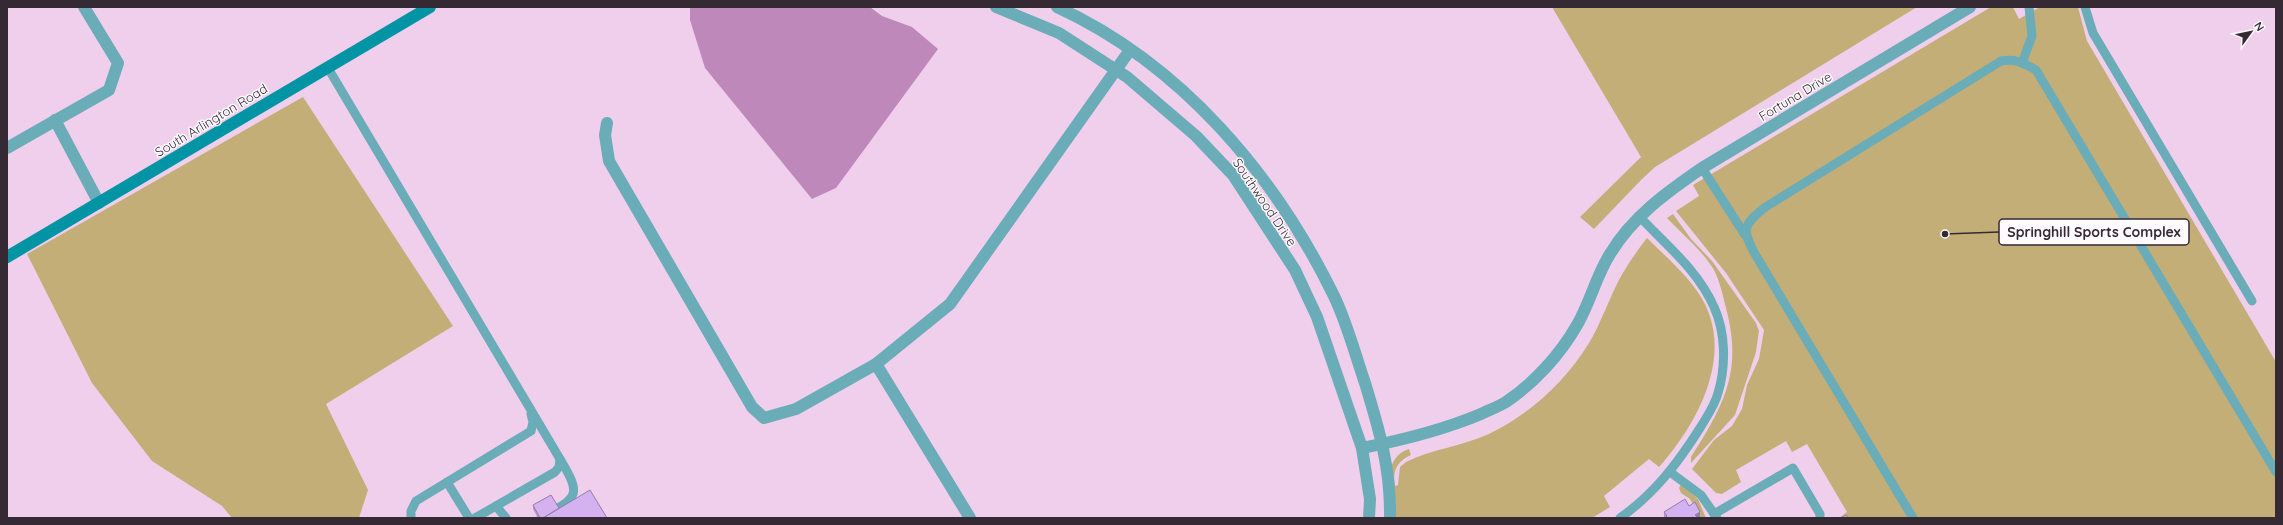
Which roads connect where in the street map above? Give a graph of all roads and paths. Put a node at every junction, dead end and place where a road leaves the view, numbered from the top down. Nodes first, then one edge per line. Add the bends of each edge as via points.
1 (84, 7) edge
2 (430, 7) edge
3 (996, 7) edge
4 (1057, 7) edge
5 (1970, 7) edge
6 (2029, 7) edge
7 (2085, 7) edge
8 (1130, 50) junction
9 (2022, 63) junction
10 (328, 68) junction
11 (1117, 71) junction
12 (55, 120) junction
13 (607, 123) dead end
14 (7, 148) edge
15 (1702, 168) junction
16 (99, 203) junction
17 (1639, 216) junction
18 (1745, 235) junction
19 (7, 257) edge
20 (2252, 301) dead end
21 (876, 364) junction
22 (531, 411) junction
23 (1383, 444) junction
24 (1362, 448) junction
25 (560, 459) junction
26 (1670, 472) junction
27 (2276, 472) edge
28 (447, 482) junction
29 (496, 506) junction
30 (1716, 516) edge
31 (412, 518) edge
32 (469, 518) edge
33 (475, 518) edge
34 (506, 518) edge
35 (541, 518) edge
36 (970, 518) edge
37 (1369, 518) edge
38 (1390, 518) edge
39 (1620, 518) edge
40 (1820, 518) edge
41 (1913, 518) edge

1 - 12 street via 118,63 109,90
2 - 10 main road, South Arlington Road
3 - 11 street, Southwood Drive via 1059,33
4 - 8 street, Southwood Drive
5 - 15 street, Fortuna Drive
6 - 9 lane via 2032,36
7 - 20 lane via 2093,33
8 - 11 street
8 - 23 street, Southwood Drive via 1184,93 1232,139 1289,215 1334,297 1350,337
9 - 18 lane via 2015,60 2000,61 1898,123 1764,208 1746,224
9 - 27 lane via 2036,70
10 - 16 main road, South Arlington Road
10 - 22 lane
11 - 21 street via 950,304
11 - 24 street, Southwood Drive via 1196,136 1233,175 1295,270 1317,317
12 - 14 street
12 - 16 street
13 - 21 street via 605,135 609,161 752,407 764,418 796,409
15 - 17 street, Fortuna Drive
15 - 18 lane
16 - 19 main road, South Arlington Road
17 - 23 street, Fortuna Drive via 1610,254 1577,325 1558,354 1527,386 1504,403 1471,418 1411,438
17 - 26 lane via 1702,283 1715,308 1722,332 1722,375 1718,395
18 - 41 lane
21 - 36 street
22 - 25 lane
22 - 28 lane via 531,431
23 - 24 street, Fortuna Drive
23 - 38 street, Southwood Drive
24 - 37 street, Southwood Drive via 1370,499
25 - 29 lane via 555,472
25 - 35 lane via 575,486 573,494 565,503
26 - 30 lane via 1701,495
26 - 39 lane
28 - 31 lane via 416,501 411,511
28 - 32 lane
29 - 33 lane
29 - 34 lane
30 - 40 lane via 1793,468

